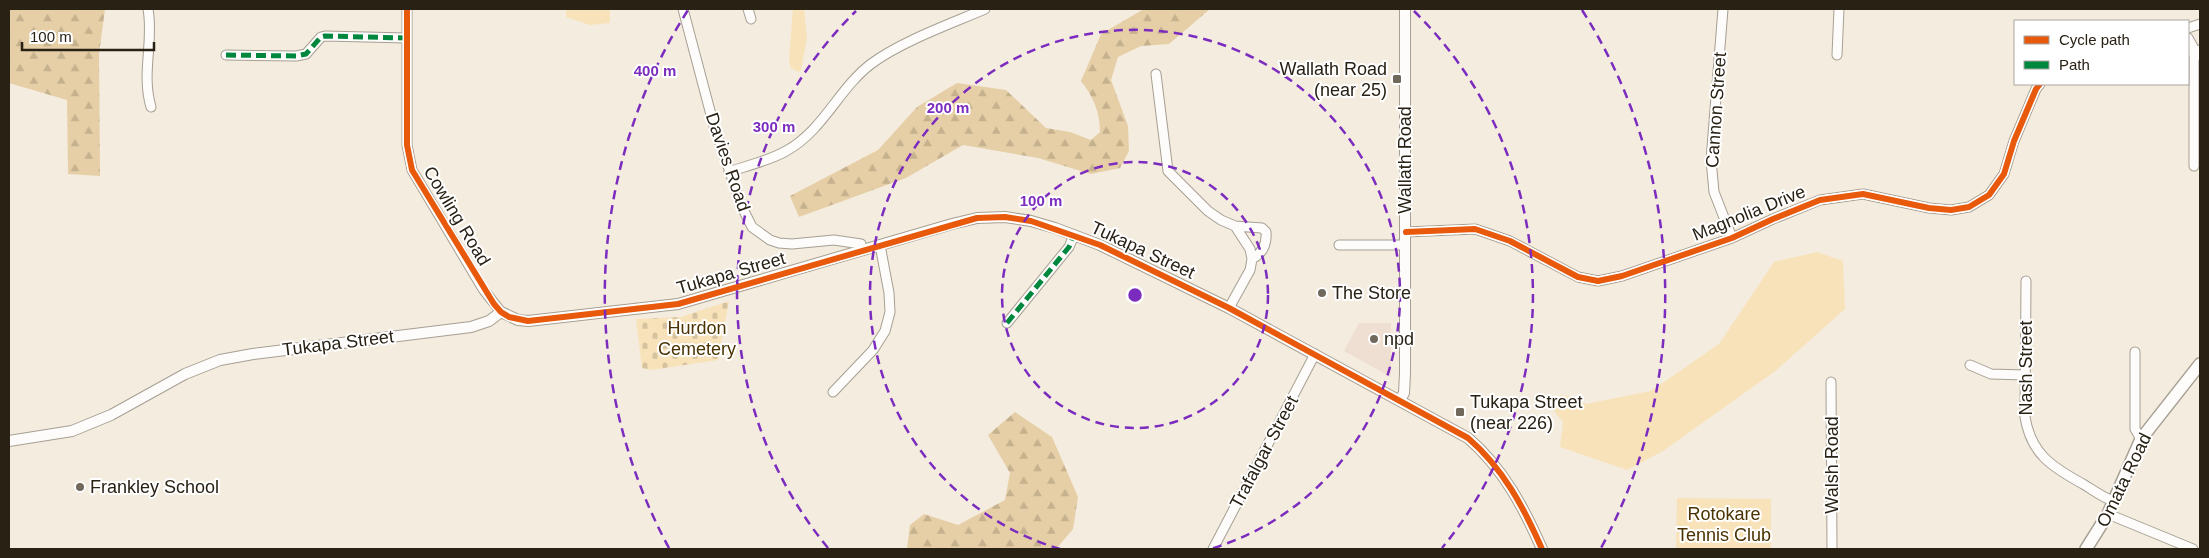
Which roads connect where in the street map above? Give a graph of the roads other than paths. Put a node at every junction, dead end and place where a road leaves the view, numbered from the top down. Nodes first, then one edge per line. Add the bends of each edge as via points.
1 (148, 9) edge
2 (407, 9) edge
3 (683, 9) edge
4 (748, 9) edge
5 (985, 9) edge
6 (1405, 9) edge
7 (1723, 9) edge
8 (1839, 9) edge
9 (751, 19) dead end
10 (407, 38) junction
11 (2189, 40) edge
12 (2200, 50) edge
13 (226, 55) dead end
14 (1837, 55) dead end
15 (2194, 59) junction
16 (1156, 74) dead end
17 (2039, 85) edge
18 (151, 107) dead end
19 (2194, 166) dead end
20 (729, 172) junction
21 (1235, 226) junction
22 (1406, 232) junction
23 (1074, 235) junction
24 (1732, 238) junction
25 (1339, 244) dead end
26 (880, 245) junction
27 (1405, 245) junction
28 (862, 250) junction
29 (1252, 258) junction
30 (2026, 281) dead end
31 (1230, 308) junction
32 (501, 312) junction
33 (1007, 323) dead end
34 (2135, 352) dead end
35 (1315, 354) junction
36 (2200, 364) edge
37 (1970, 365) dead end
38 (2025, 375) junction
39 (1831, 382) dead end
40 (833, 392) dead end
41 (1400, 400) junction
42 (2142, 439) junction
43 (9, 441) edge
44 (2113, 501) junction
45 (2108, 514) junction
46 (1213, 549) edge
47 (1542, 549) edge
48 (1832, 549) edge
49 (2086, 549) edge
50 (2193, 549) edge

1 - 18 street via 146,89
2 - 10 street, Cowling Road
3 - 20 street, Davies Road
4 - 9 street
5 - 20 street via 883,56 851,82 817,125 797,144 773,157
6 - 22 street, Wallath Road
7 - 24 street, Cannon Street via 1711,160 1718,205
8 - 14 street
10 - 13 street via 325,36 306,54 296,56
10 - 32 street, Cowling Road via 407,145 412,170 483,289
11 - 15 street
12 - 15 street
15 - 19 street
16 - 21 street via 1168,171 1208,211
17 - 24 street, Magnolia Drive via 2014,141 2004,174 1989,195 1969,206 1951,210 1929,208 1863,194 1820,200
20 - 28 street, Davies Road via 746,217 760,234 770,240 792,244 846,240 861,244
21 - 29 street via 1247,241
21 - 29 street via 1262,228 1266,232 1265,245 1259,255
22 - 24 street, Magnolia Drive via 1475,229 1510,241 1578,277 1598,281 1622,276
22 - 27 street, Wallath Road
23 - 26 street, Tukapa Street via 1031,221 990,216
23 - 31 street, Tukapa Street
23 - 33 street via 1069,247
25 - 27 street
26 - 28 street, Tukapa Street
26 - 40 street via 890,312 885,331 874,350
27 - 41 street, Wallath Road via 1405,384
28 - 32 street, Tukapa Street via 678,304 528,321
29 - 31 street via 1250,270
30 - 38 street, Nash Street
31 - 35 street, Tukapa Street
32 - 43 street, Tukapa Street via 488,322 471,327 220,360 185,374 72,431
34 - 42 street via 2135,429
35 - 41 street, Tukapa Street
35 - 46 street, Trafalgar Street
36 - 42 main road, Omata Road
37 - 38 street via 1992,374
38 - 44 street, Nash Street via 2027,428 2043,458
39 - 48 street, Walsh Road
41 - 47 street, Tukapa Street via 1468,438 1486,454 1502,473
42 - 44 main road, Omata Road
44 - 45 main road, Omata Road
45 - 49 main road, Omata Road
45 - 50 street

